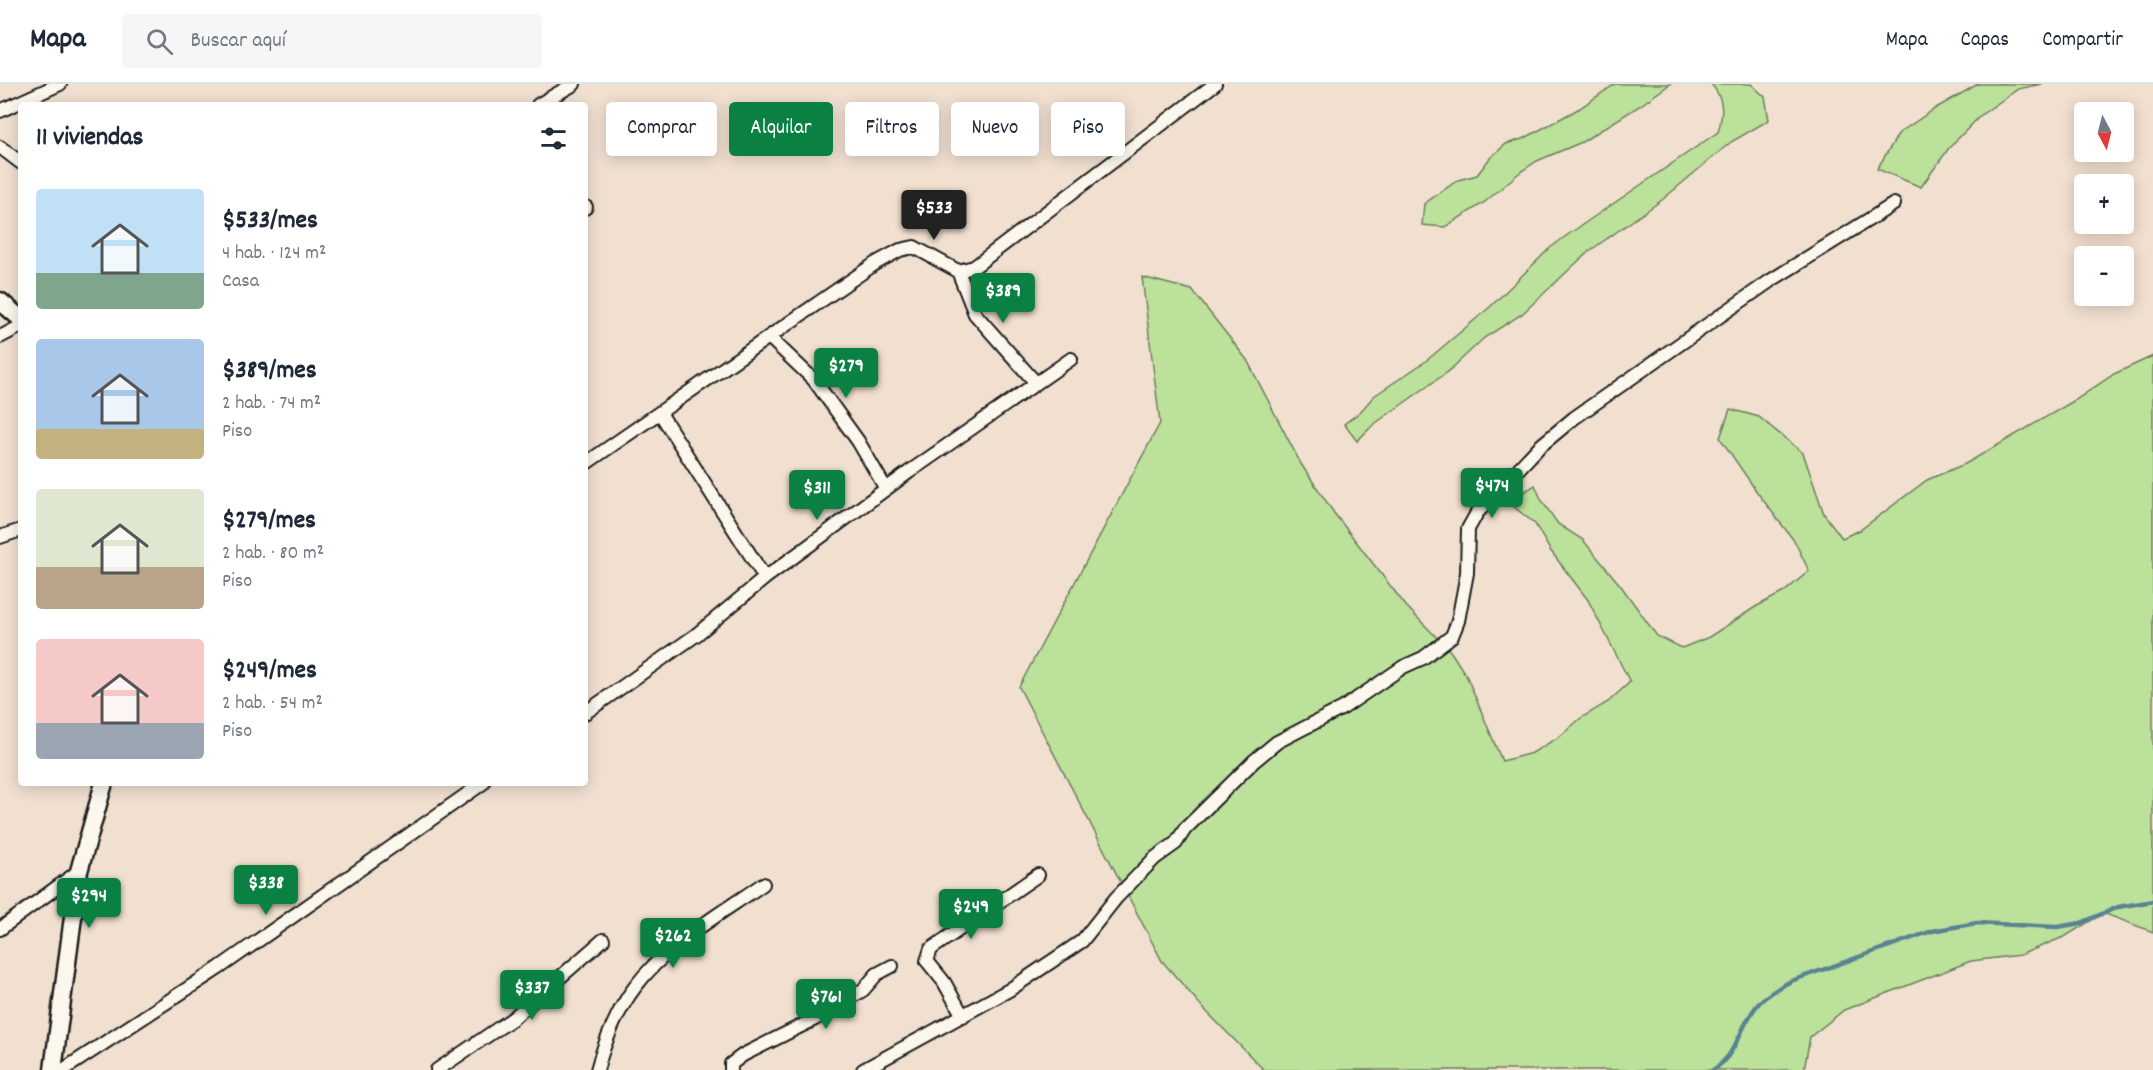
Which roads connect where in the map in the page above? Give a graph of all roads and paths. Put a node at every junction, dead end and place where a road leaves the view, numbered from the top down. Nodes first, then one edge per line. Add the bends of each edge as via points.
1 (60, 84) edge
2 (574, 84) edge
3 (1215, 84) edge
4 (20, 102) edge
5 (543, 102) edge
6 (18, 103) edge
7 (0, 111) edge
8 (0, 147) edge
9 (18, 161) edge
10 (1894, 204) dead end
11 (958, 271) junction
12 (0, 301) edge
13 (18, 316) edge
14 (18, 328) edge
15 (0, 337) edge
16 (770, 338) junction
17 (1071, 359) dead end
18 (1036, 383) junction
19 (660, 413) junction
20 (588, 462) edge
21 (886, 489) junction
22 (18, 531) edge
23 (0, 537) edge
24 (765, 578) junction
25 (588, 711) edge
26 (103, 786) edge
27 (479, 786) edge
28 (79, 871) junction
29 (1038, 875) dead end
30 (763, 884) dead end
31 (0, 929) edge
32 (603, 940) dead end
33 (892, 966) dead end
34 (963, 1016) junction
35 (596, 1068) edge
36 (53, 1070) edge
37 (63, 1070) edge
38 (437, 1070) edge
39 (731, 1070) edge
40 (863, 1070) edge

1 - 4 street
2 - 5 street
3 - 11 street via 974,267
6 - 7 street
8 - 9 street
10 - 34 street via 1770,281 1574,418 1539,447 1477,513 1468,529 1467,573 1452,636 1343,708 1277,742 1229,783 1176,843 1155,858 1082,941
11 - 16 street via 914,247 900,250
11 - 18 street via 975,314
12 - 13 street
14 - 15 street
16 - 19 street
16 - 21 street via 814,381 858,441
17 - 18 street
18 - 21 street
19 - 20 street
19 - 24 street
21 - 24 street
22 - 23 street
24 - 25 street via 696,635
26 - 28 street
27 - 37 street via 219,968
28 - 31 street
28 - 36 street
29 - 34 street via 931,948 927,961 945,982
30 - 35 street via 678,943 634,987
32 - 38 street via 512,1019
33 - 39 street via 863,990 815,1019 743,1055 731,1064
34 - 40 street

